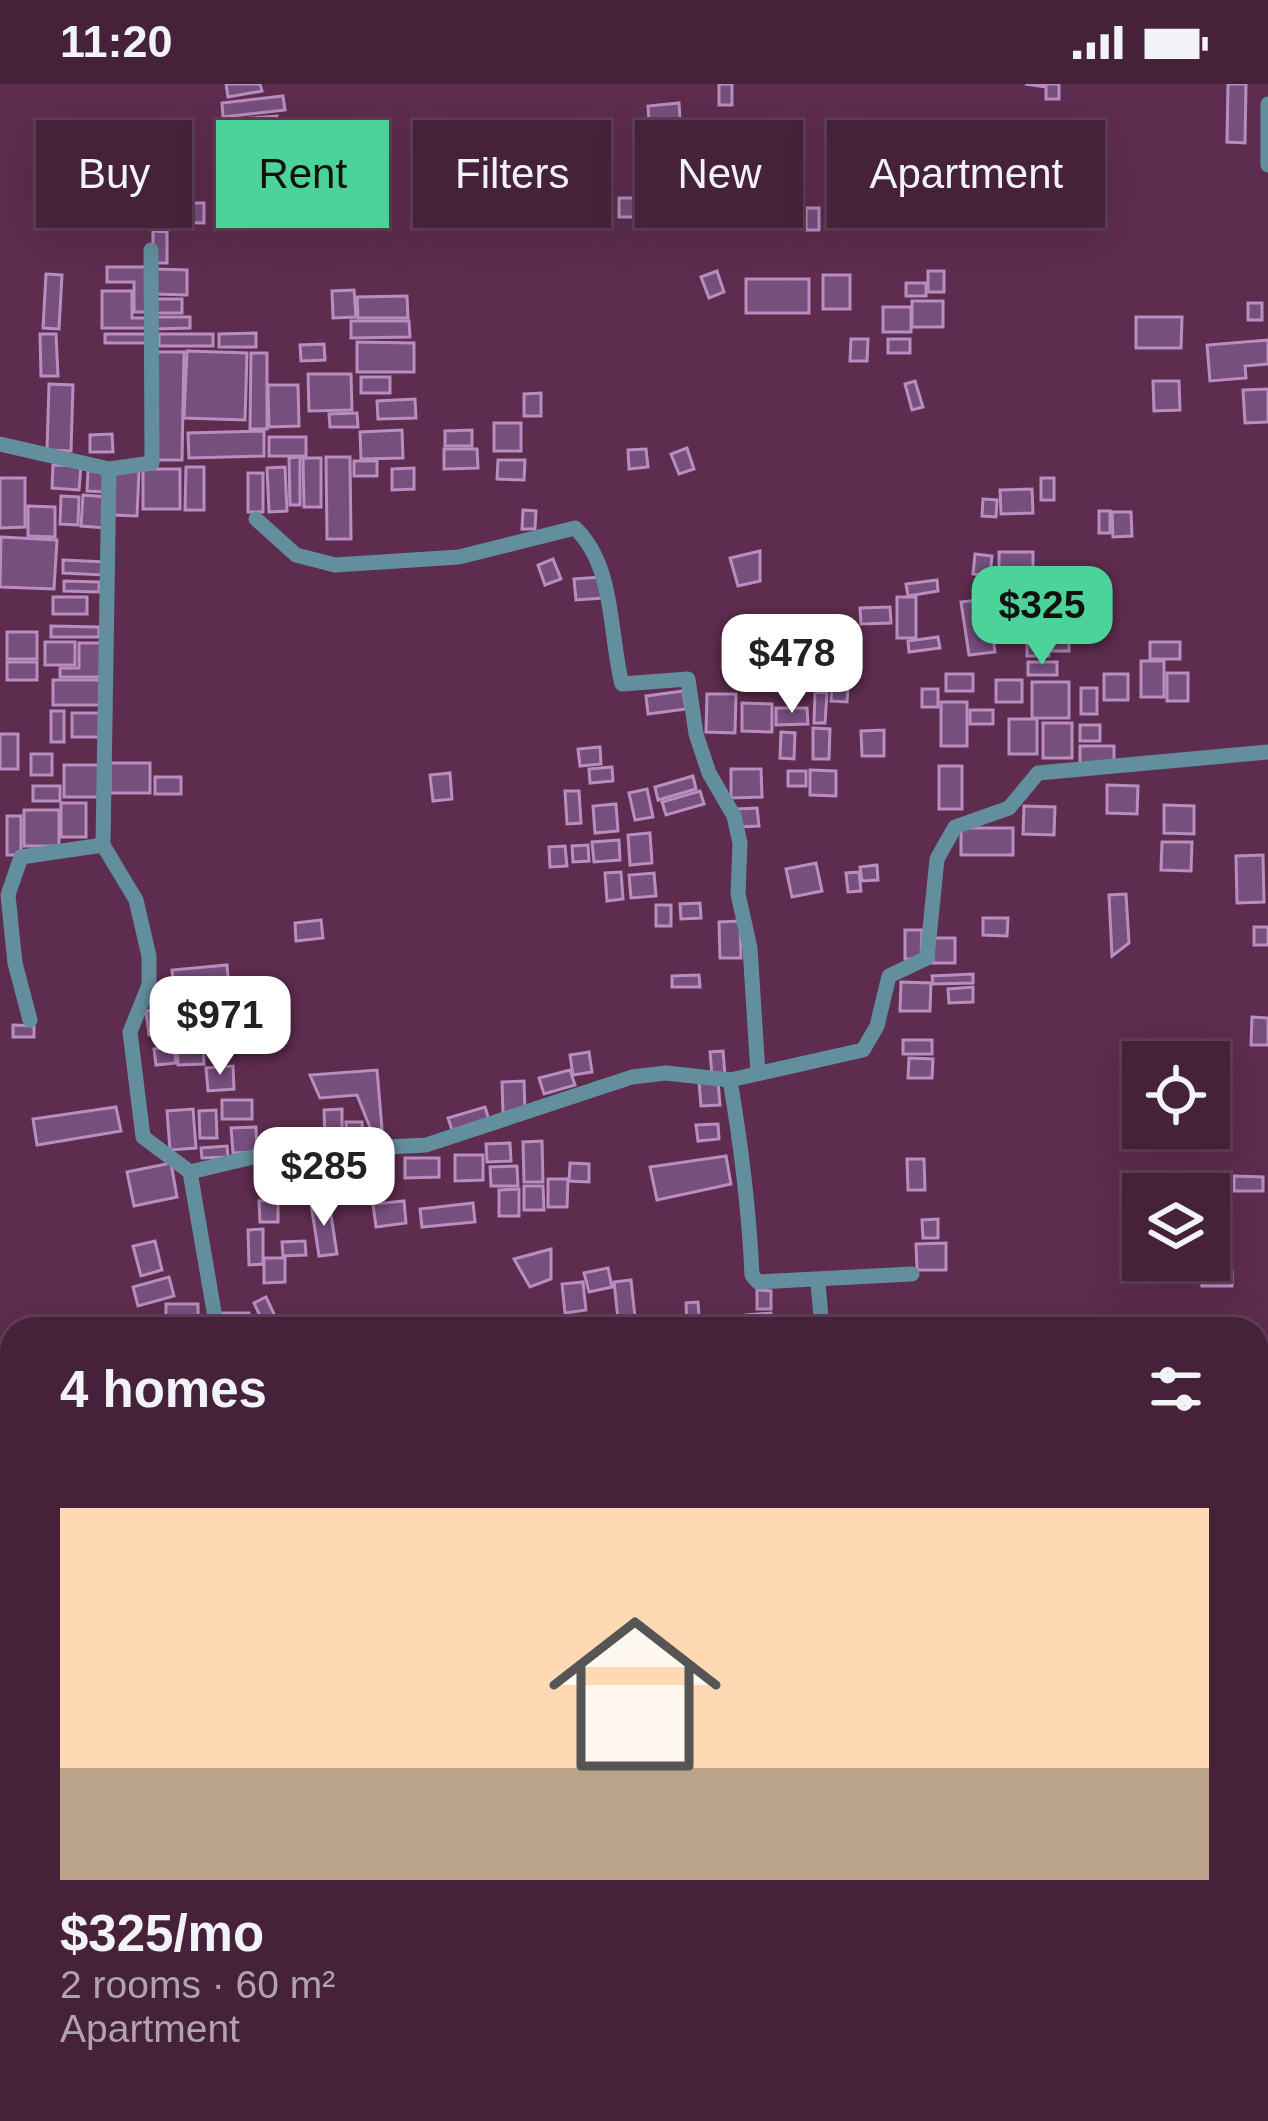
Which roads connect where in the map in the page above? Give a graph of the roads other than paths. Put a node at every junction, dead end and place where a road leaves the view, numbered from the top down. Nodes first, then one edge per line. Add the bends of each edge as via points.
1 (1268, 104) edge
2 (1268, 165) edge
3 (151, 250) dead end
4 (0, 444) edge
5 (109, 469) junction
6 (256, 519) dead end
7 (1268, 752) edge
8 (103, 845) junction
9 (30, 1020) dead end
10 (758, 1073) junction
11 (730, 1080) junction
12 (190, 1172) junction
13 (912, 1274) dead end
14 (818, 1282) junction
15 (214, 1317) edge
16 (821, 1317) edge

1 - 2 street
3 - 5 street via 152,463
4 - 5 street
5 - 8 street
6 - 10 street via 296,554 335,565 459,557 559,528 584,536 603,574 622,684 688,679 709,773 734,816
7 - 10 street via 1038,773 1009,808 945,838 927,958 890,976 863,1050
8 - 9 street via 21,857 8,895
8 - 12 street via 136,900 149,956 130,1033 142,1137
10 - 11 street
11 - 12 street via 632,1077 460,1137 270,1153
11 - 14 street via 749,1186 752,1275 766,1285
12 - 15 street
13 - 14 street
14 - 16 street

